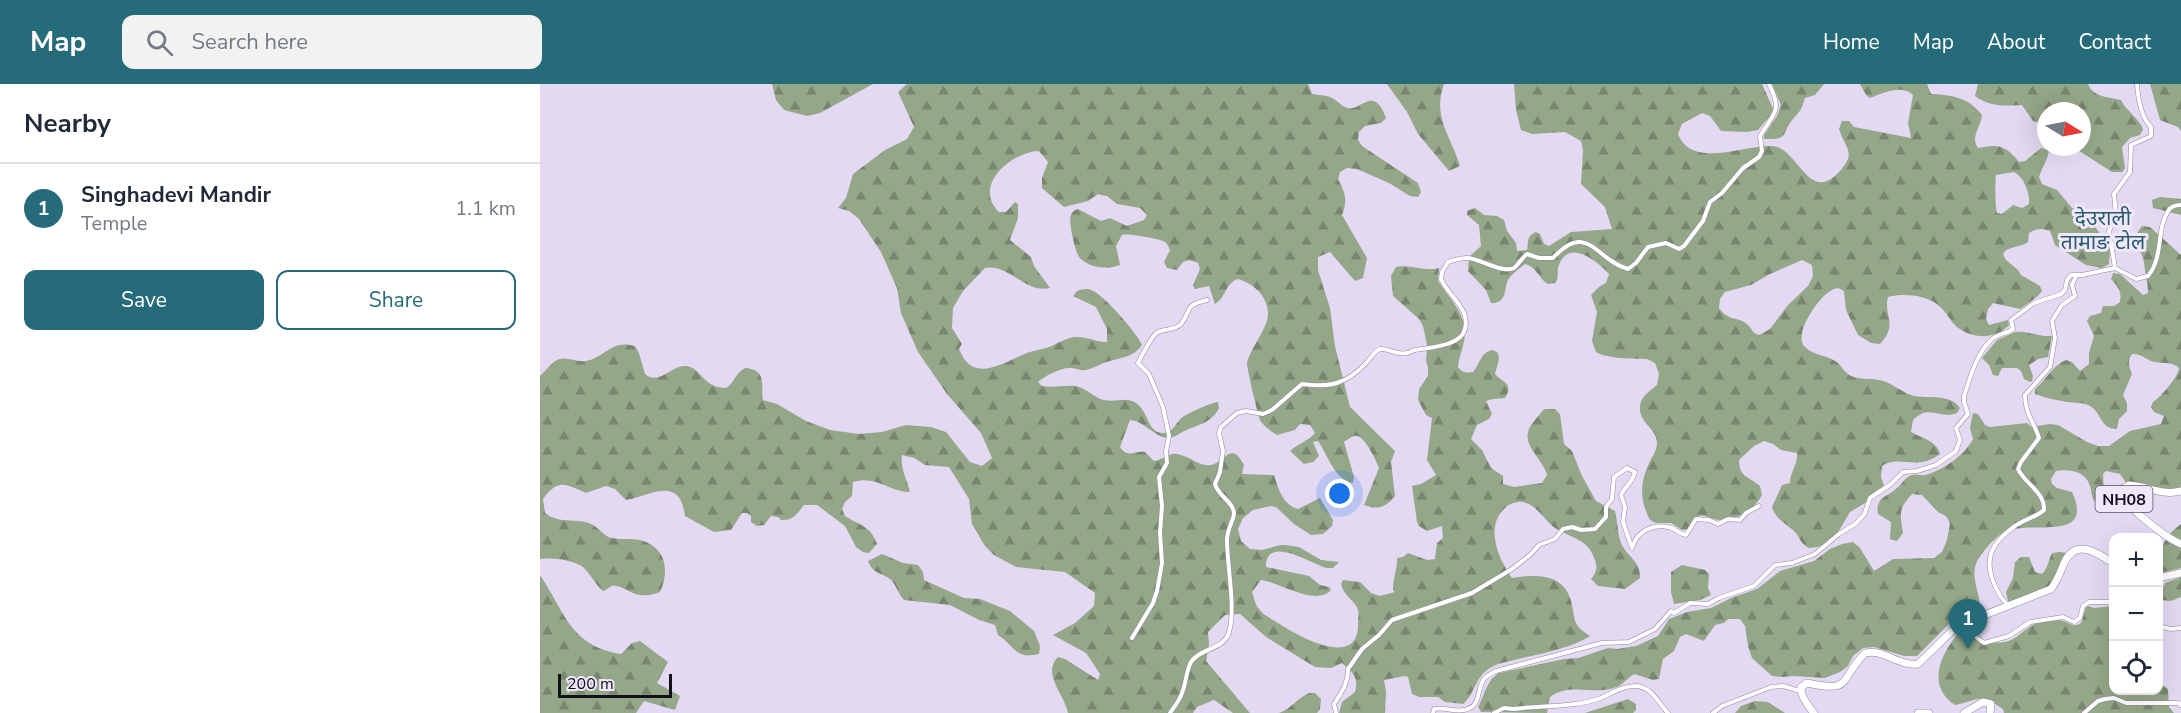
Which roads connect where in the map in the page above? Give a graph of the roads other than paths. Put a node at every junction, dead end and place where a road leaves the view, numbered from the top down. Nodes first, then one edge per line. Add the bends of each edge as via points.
1 (1769, 84) edge
2 (2137, 84) edge
3 (2181, 205) edge
4 (2115, 268) junction
5 (2077, 275) junction
6 (1207, 300) dead end
7 (2181, 491) edge
8 (1760, 506) dead end
9 (2181, 544) edge
10 (2109, 561) edge
11 (2181, 573) edge
12 (2163, 577) edge
13 (2109, 602) edge
14 (2010, 606) junction
15 (1966, 622) junction
16 (2163, 627) edge
17 (2181, 628) edge
18 (1132, 638) dead end
19 (1800, 691) junction
20 (2181, 705) edge
21 (1471, 710) edge
22 (1170, 713) edge
23 (1336, 713) edge
24 (1433, 713) edge
25 (1494, 713) edge
26 (1668, 713) edge
27 (1713, 713) edge
28 (1814, 713) edge
29 (1918, 713) edge
30 (1929, 713) edge
31 (1964, 713) edge
32 (1990, 713) edge
33 (2084, 713) edge

1 - 22 street via 1778,106 1760,136 1759,157 1710,202 1703,221 1684,246 1679,249 1666,243 1648,247 1628,269 1578,241 1568,243 1553,258 1527,254 1510,269 1468,258 1448,262 1441,279 1463,311 1465,322 1462,334 1453,344 1406,354 1380,349 1339,383 1322,387 1302,384 1272,411 1237,413 1221,427 1223,451 1215,484 1234,513 1227,538 1229,632 1226,639 1191,662 1182,694
2 - 4 street via 2151,136 2132,145 2130,172 2114,194 2116,215 2109,231
3 - 4 street via 2169,211 2157,260 2148,276 2136,279
4 - 5 street
5 - 14 street via 2072,285 2075,296 2062,305 2052,321 2055,338 2050,367 2025,395 2028,417 2039,438 2018,469 2042,498 2044,510 2003,536 1990,555 1988,566 2003,601
5 - 21 street via 2067,279 2061,294 2034,303 2015,316 2011,320 2013,329 1993,338 1975,360 1964,396 1968,414 1956,428 1960,440 1956,451 1936,465 1903,472 1870,498 1864,515 1855,524 1821,550 1798,562 1775,565 1754,586 1708,604 1690,603 1674,613 1671,611 1655,629 1629,642 1602,643 1496,671 1483,680 1478,701
6 - 18 street via 1193,303 1177,327 1152,336 1138,363 1149,375 1163,407 1169,436 1167,463 1159,477 1162,506 1157,591
7 - 9 main road, NH08 via 2156,492 2129,485 2121,493 2157,531
8 - 23 street via 1740,520 1728,519 1718,524 1696,519 1686,535 1670,527 1652,527 1636,538 1632,549 1623,522 1625,507 1621,495 1635,472 1624,469 1614,477 1606,517 1595,529 1563,529 1555,539 1539,544 1512,569 1472,593 1392,620 1347,669 1346,684 1334,704
10 - 14 main road via 2092,550 2075,552 2051,589
11 - 12 main road
13 - 15 street via 2089,602 2074,622 2063,617 2030,622 2009,636 1984,643 1968,632
14 - 15 main road
15 - 19 main road via 1918,664 1869,652 1839,685 1829,688 1807,682
16 - 17 street
19 - 27 street via 1771,687
19 - 28 main road
20 - 33 street via 2126,703 2114,698 2098,701
21 - 24 street via 1438,708
25 - 26 street via 1504,708 1581,703 1638,686 1654,694
29 - 30 main road
31 - 32 main road via 1983,702 1991,704

